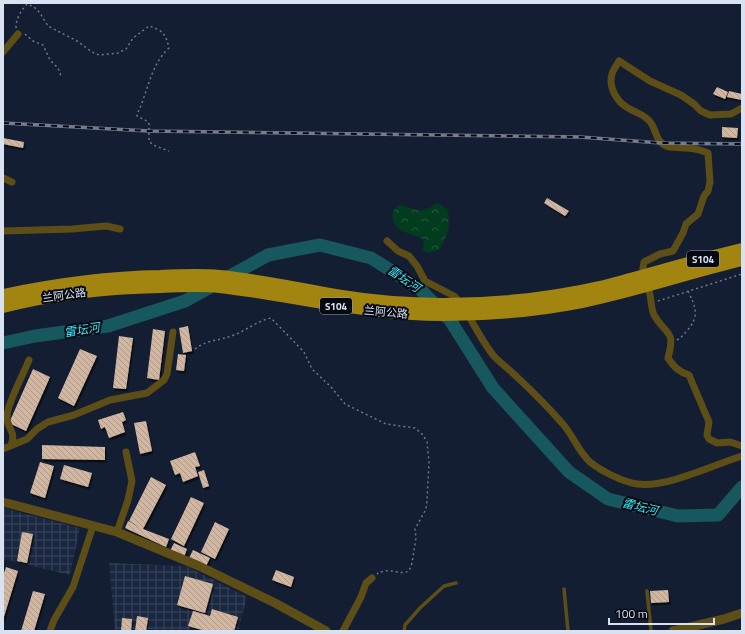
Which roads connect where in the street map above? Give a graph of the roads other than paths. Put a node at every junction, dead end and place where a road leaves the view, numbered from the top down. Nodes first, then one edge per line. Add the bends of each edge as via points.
1 (18, 34) road end
2 (3, 52) edge
3 (742, 108) edge
4 (3, 178) edge
5 (12, 182) dead end
6 (120, 229) dead end
7 (3, 231) edge
8 (387, 241) dead end
9 (742, 249) edge
10 (742, 260) edge
11 (666, 275) junction
12 (3, 295) edge
13 (3, 307) edge
14 (173, 332) dead end
15 (29, 360) dead end
16 (11, 445) junction
17 (742, 446) edge
18 (3, 449) edge
19 (126, 452) dead end
20 (742, 456) edge
21 (3, 502) edge
22 (93, 526) junction
23 (117, 532) junction
24 (372, 578) road end
25 (456, 583) dead end
26 (564, 589) dead end
27 (647, 591) dead end
28 (742, 613) edge
29 (50, 631) edge
30 (326, 631) edge
31 (343, 631) edge
32 (404, 631) edge
33 (568, 631) edge
34 (651, 631) edge
35 (673, 631) edge

1 - 2 street
3 - 17 street via 731,114 710,115 681,95 650,81 620,61 612,74 612,86 620,103 652,123 661,143 708,153 710,182 698,214 686,224 673,251 644,262 643,278 648,286 655,317 668,332 672,342 668,358 680,373 689,375 708,422 709,439 717,443 730,442
4 - 5 street
6 - 7 street via 106,226
8 - 20 street via 398,251 409,256 425,281 454,296 493,355 517,376 570,432 590,462 624,480 638,484 680,478
9 - 11 highway, 兰阿公路 / S104
10 - 11 highway, 兰阿公路 / S104
11 - 12 highway, 兰阿公路 / S104 via 553,296 471,304 389,302 219,276 194,275 92,280
11 - 13 highway, 兰阿公路 / S104 via 607,296 554,307 471,315 388,313 200,286 93,291
14 - 16 street via 167,374 164,380 147,393 110,400 74,415 48,422 27,439
15 - 16 street via 7,410 7,422 14,438
16 - 18 street
19 - 23 street via 132,481
21 - 22 street
22 - 23 street
22 - 29 street via 73,587
23 - 30 street via 199,566
24 - 31 street via 366,583
25 - 32 lane via 444,586 420,608 405,625
26 - 33 lane
27 - 34 lane
28 - 35 street

